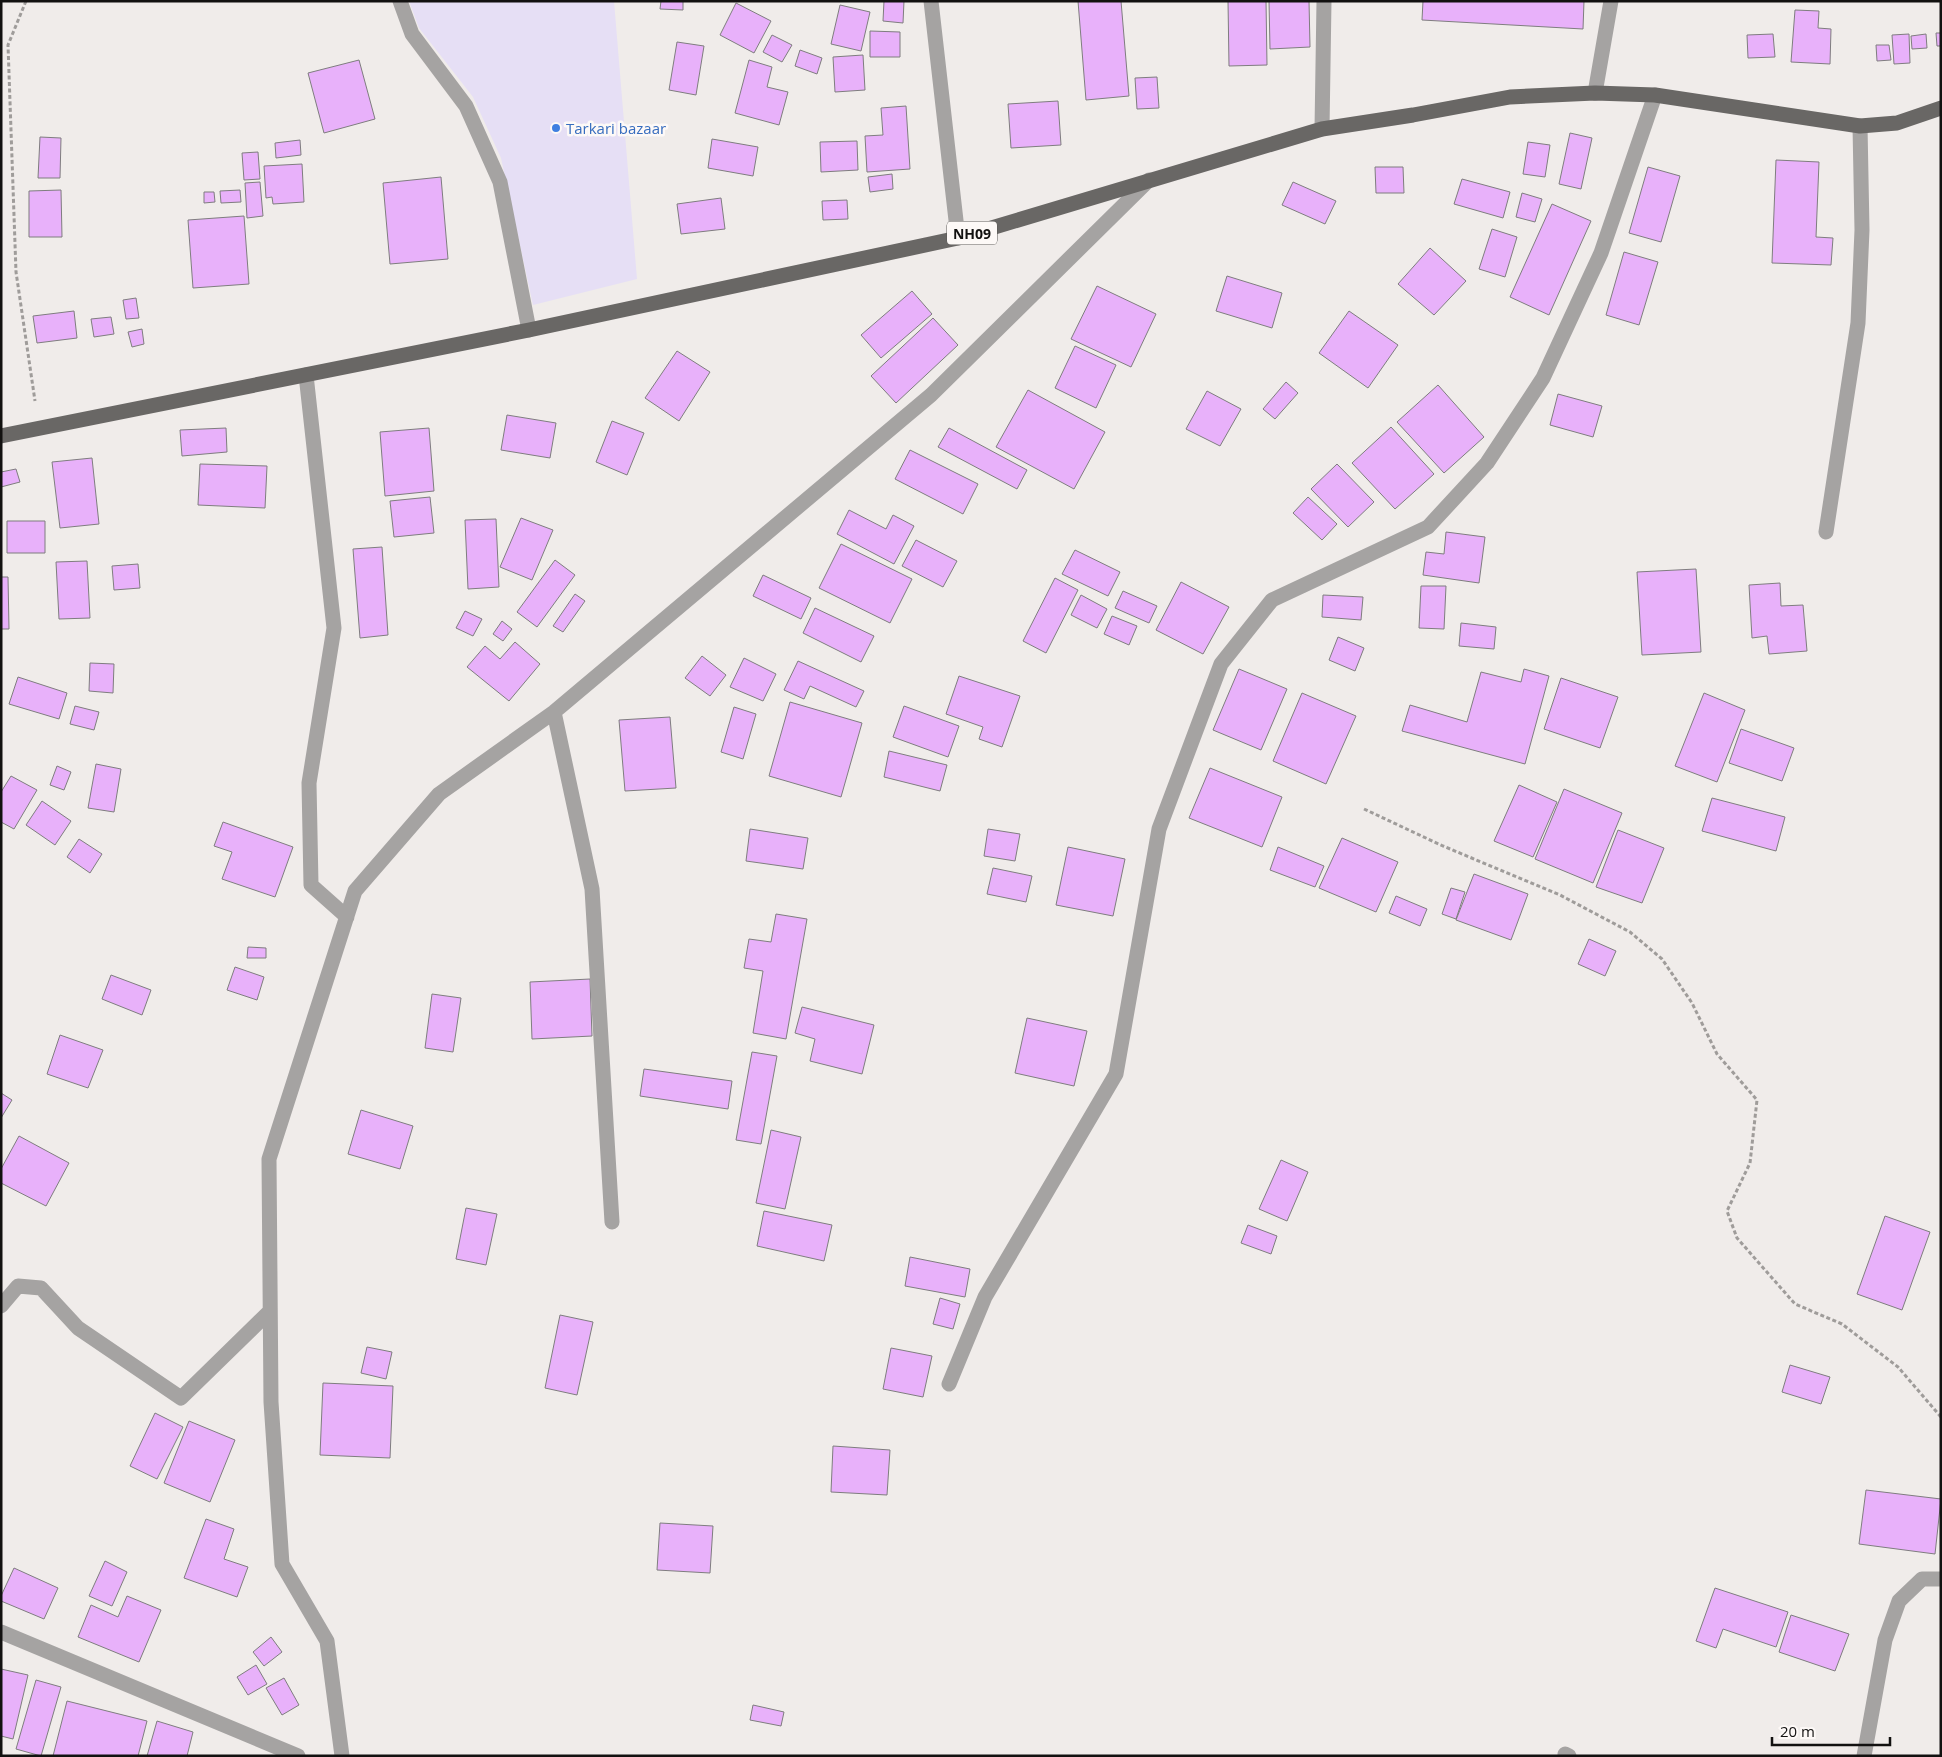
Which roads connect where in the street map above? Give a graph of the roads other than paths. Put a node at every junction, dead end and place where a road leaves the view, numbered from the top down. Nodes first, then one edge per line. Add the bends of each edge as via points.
1 (400, 1) edge
2 (931, 1) edge
3 (1324, 1) edge
4 (1611, 1) edge
5 (1595, 93) junction
6 (1655, 95) junction
7 (1941, 108) edge
8 (1860, 126) junction
9 (1322, 129) junction
10 (1149, 180) junction
11 (958, 238) junction
12 (529, 330) junction
13 (306, 375) junction
14 (1, 436) edge
15 (1826, 532) dead end
16 (554, 712) junction
17 (347, 916) junction
18 (612, 1222) dead end
19 (1, 1306) edge
20 (270, 1311) junction
21 (949, 1384) dead end
22 (1941, 1579) edge
23 (1, 1632) edge
24 (298, 1756) edge
25 (342, 1756) edge
26 (1864, 1756) edge

1 - 12 street via 412,34 466,106 500,182
2 - 11 street
3 - 9 street
4 - 5 street
5 - 6 main road, NH09
5 - 9 main road, NH09 via 1510,97
6 - 8 main road, NH09
6 - 21 street via 1601,253 1542,378 1487,463 1428,527 1272,600 1221,664 1159,829 1116,1074 985,1297
7 - 8 main road, NH09 via 1897,123
8 - 15 street via 1862,230 1858,323
9 - 10 main road, NH09
10 - 11 main road, NH09
10 - 16 street via 931,395
11 - 12 main road, NH09
12 - 13 main road, NH09
13 - 14 main road, NH09
13 - 17 street via 334,628 309,783 310,885
16 - 17 street via 439,794 355,891
16 - 18 street via 592,889
17 - 20 street via 268,1159
19 - 20 street via 18,1286 41,1288 78,1328 181,1398
20 - 25 street via 271,1402 282,1564 326,1642
22 - 26 street via 1922,1579 1899,1601 1885,1640
23 - 24 street

